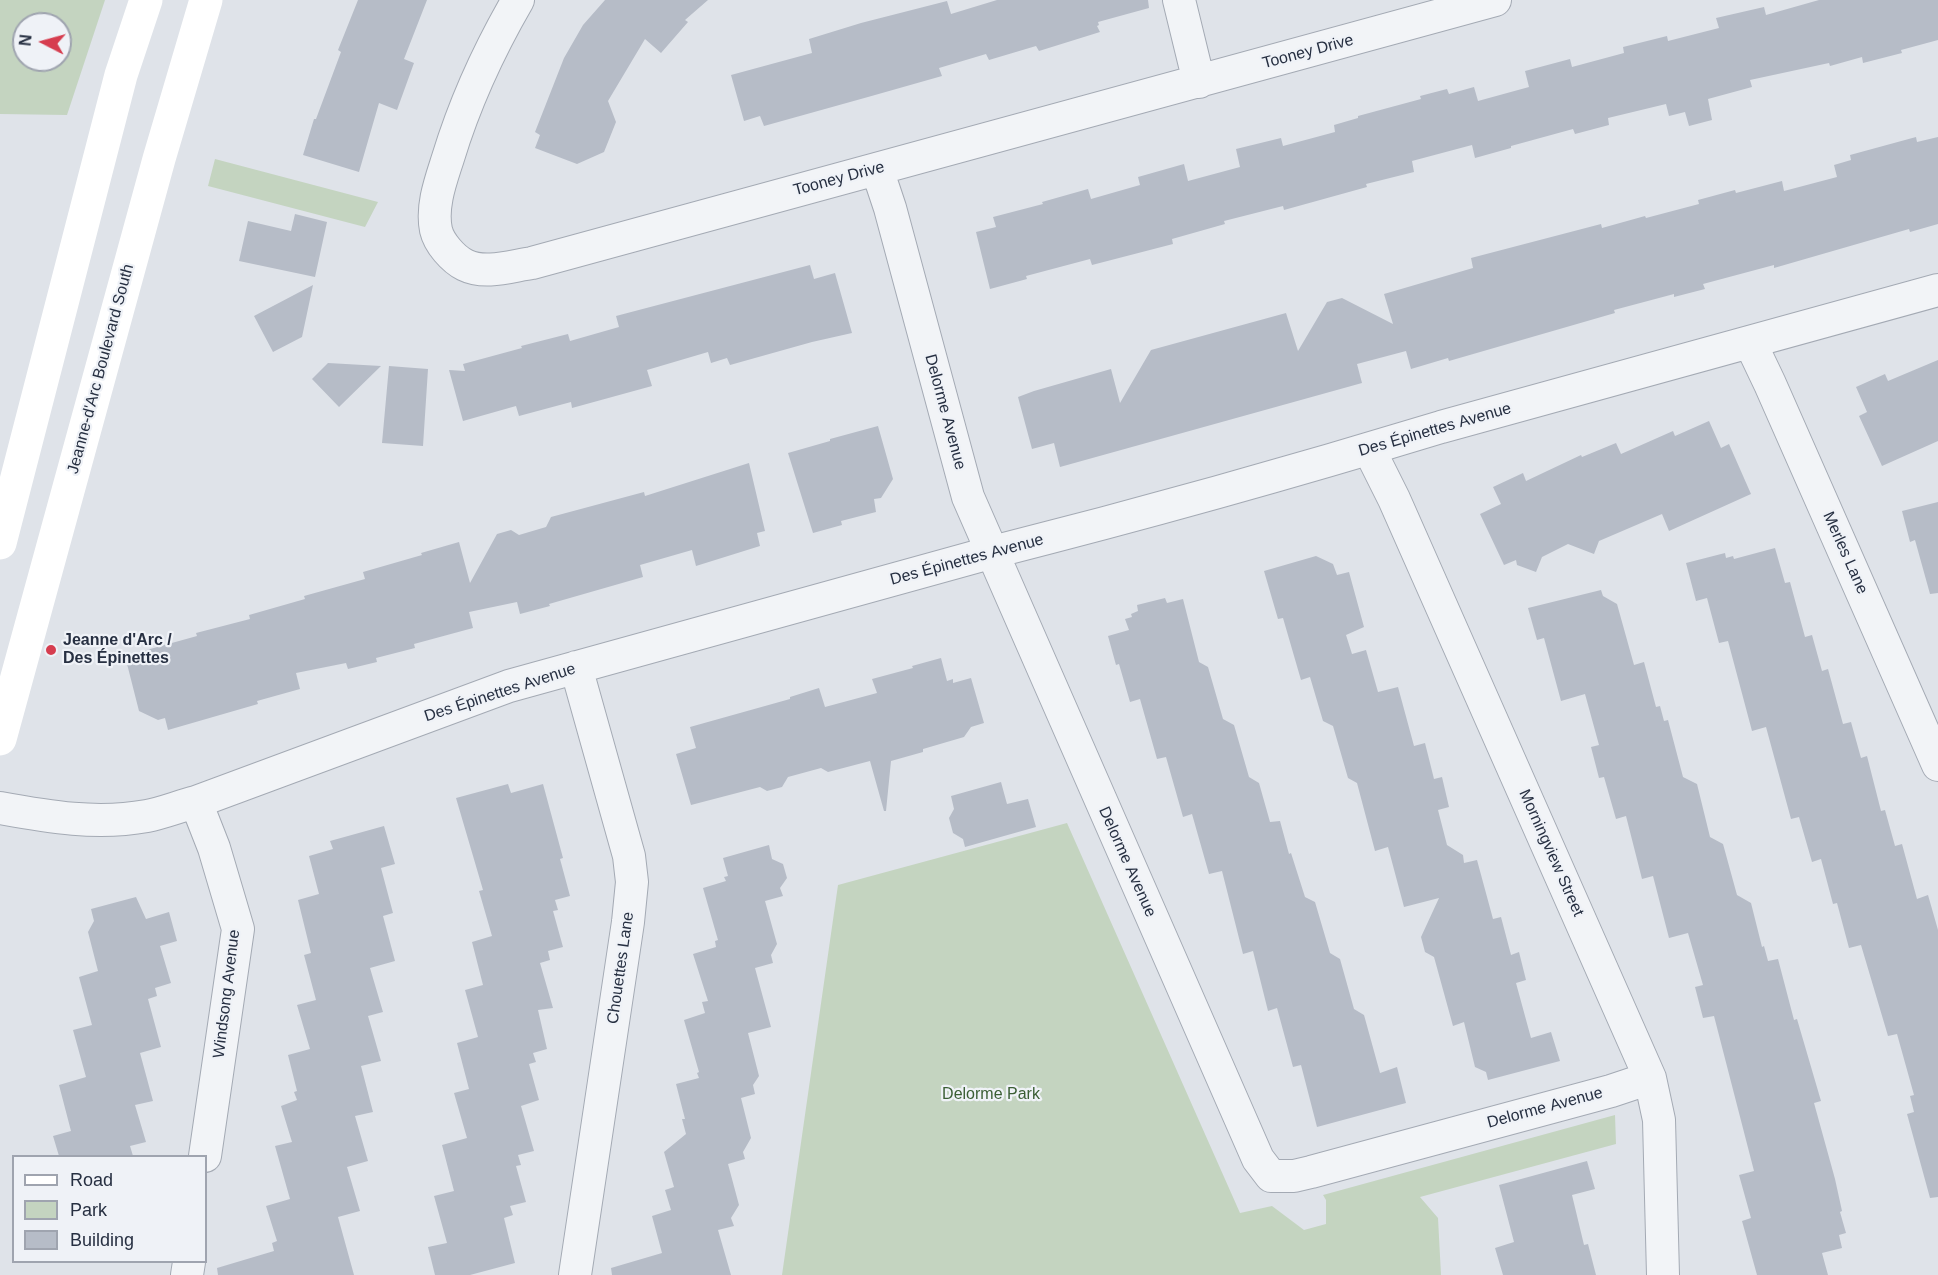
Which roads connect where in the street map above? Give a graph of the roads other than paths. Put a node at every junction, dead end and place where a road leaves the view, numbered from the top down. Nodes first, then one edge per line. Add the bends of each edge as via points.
1 (146, 0) edge
2 (207, 0) edge
3 (518, 0) edge
4 (1179, 0) edge
5 (1495, 0) edge
6 (1199, 82) junction
7 (877, 169) junction
8 (1938, 290) edge
9 (1750, 342) junction
10 (1369, 449) junction
11 (0, 543) edge
12 (993, 552) junction
13 (576, 667) junction
14 (0, 739) edge
15 (1938, 765) edge
16 (196, 802) junction
17 (0, 808) edge
18 (1650, 1078) junction
19 (205, 1155) edge
20 (575, 1275) edge
21 (1663, 1275) edge

1 - 11 main road via 121,75
2 - 14 main road, Jeanne-d'Arc Boulevard South via 159,159
3 - 7 street, Tooney Drive via 478,75 439,186 436,229 452,255 465,265 488,270 532,262
4 - 6 street
5 - 6 street, Tooney Drive
6 - 7 street, Tooney Drive
7 - 12 street, Delorme Avenue via 968,497
8 - 9 street, Des Épinettes Avenue
9 - 10 street, Des Épinettes Avenue
9 - 15 street, Merles Lane
10 - 12 street, Des Épinettes Avenue
10 - 18 street, Morningview Street
12 - 13 street, Des Épinettes Avenue
12 - 18 street, Delorme Avenue via 1258,1159 1271,1176 1311,1172
13 - 16 street, Des Épinettes Avenue via 509,686
13 - 20 street, Chouettes Lane via 629,856 632,882
16 - 17 street, Des Épinettes Avenue via 146,816 95,820 60,819
16 - 19 street, Windsong Avenue via 238,929
18 - 21 street, Morningview Street via 1659,1120

